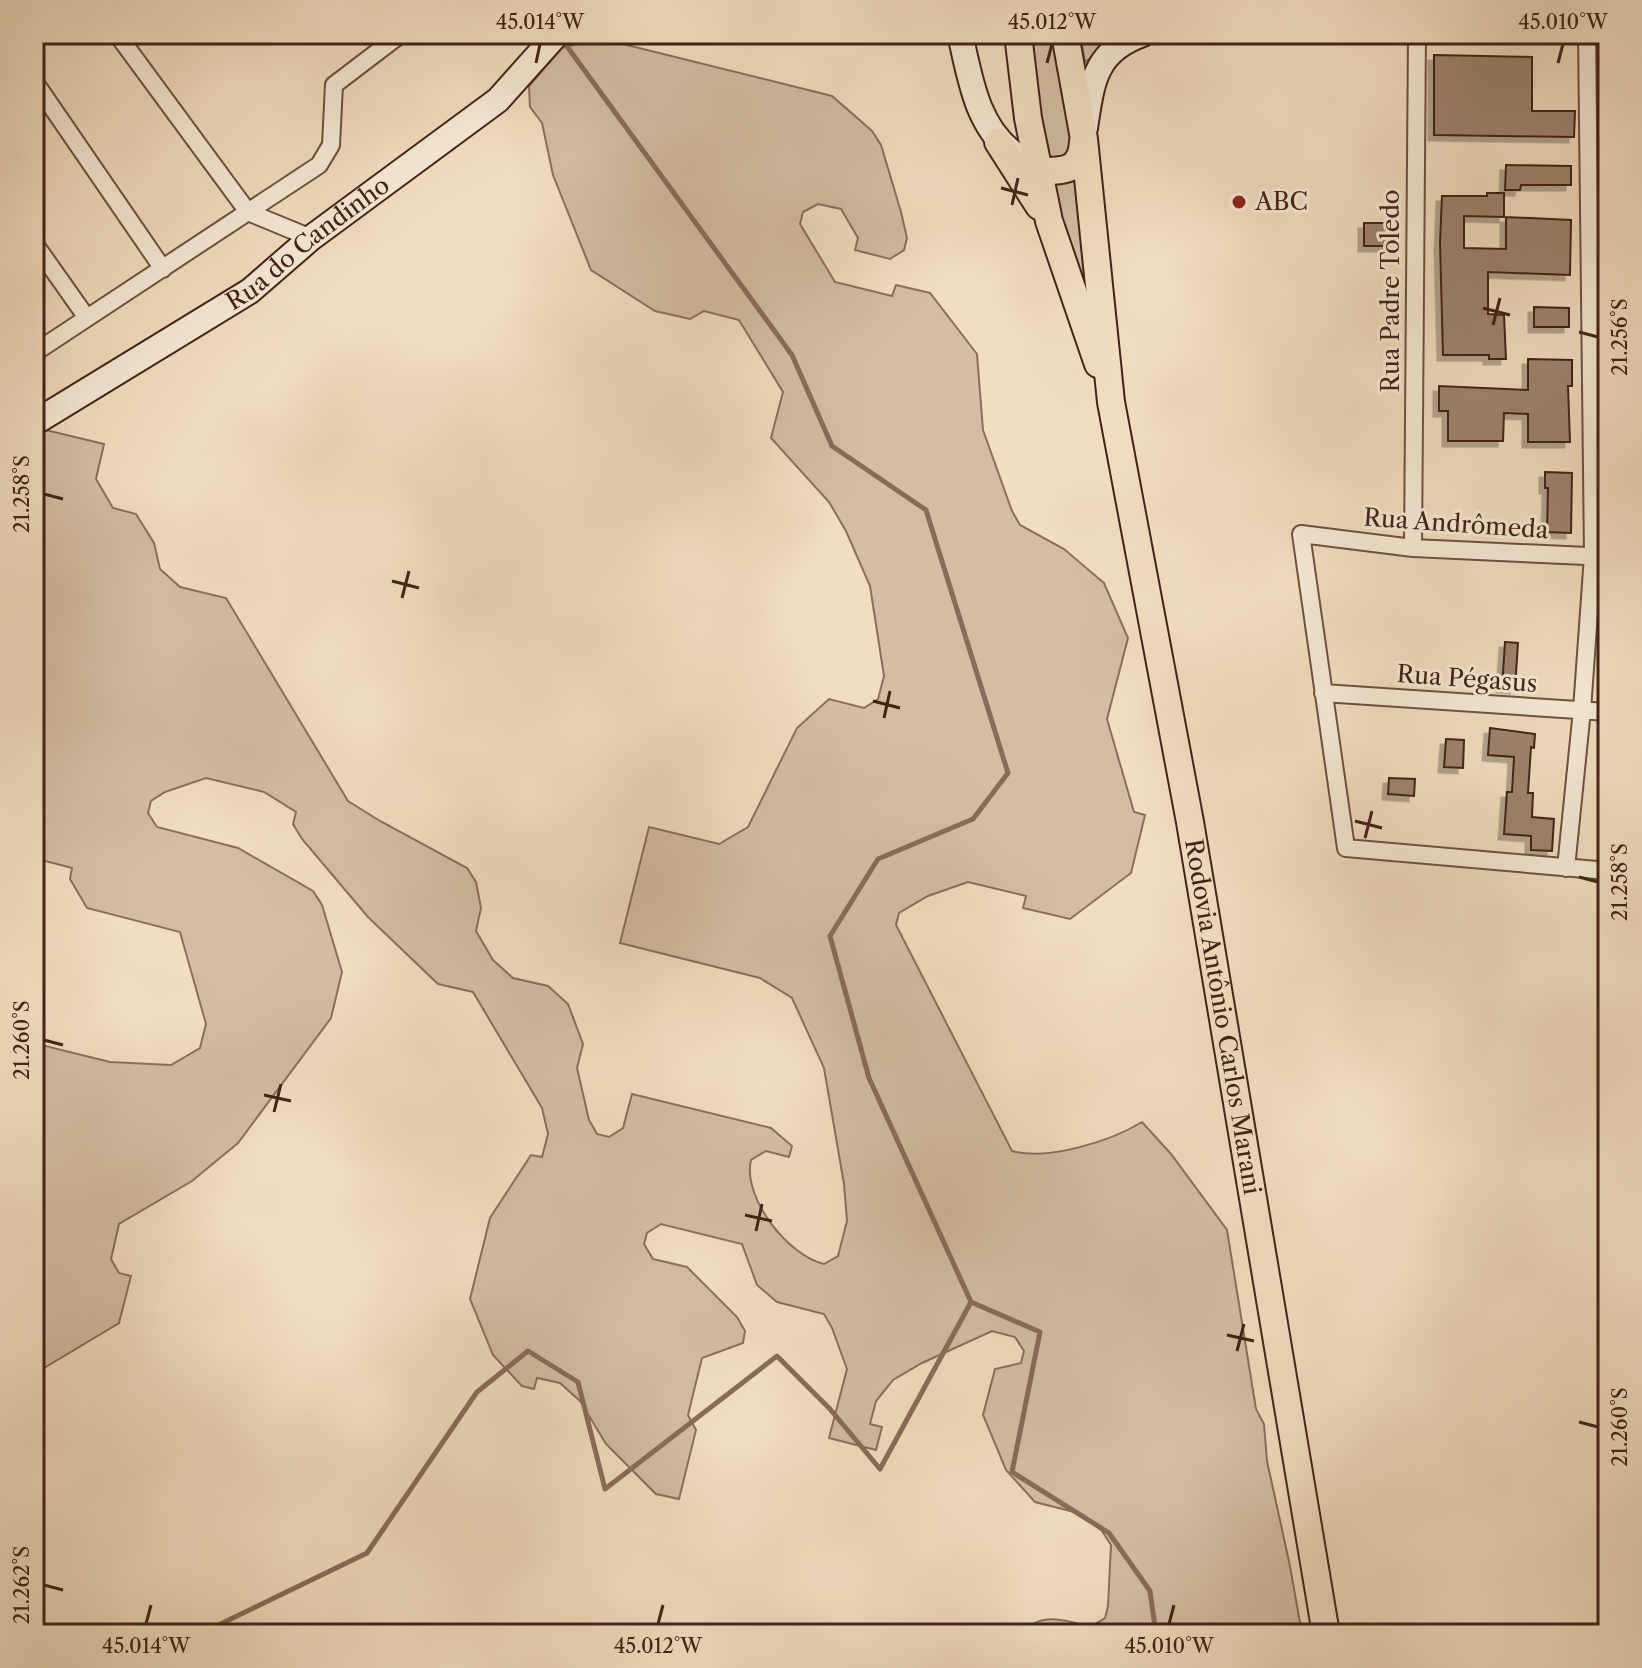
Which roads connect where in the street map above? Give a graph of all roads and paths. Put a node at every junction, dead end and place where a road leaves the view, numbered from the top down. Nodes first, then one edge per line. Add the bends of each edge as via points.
1 (117, 34) edge
2 (401, 34) edge
3 (557, 34) edge
4 (960, 34) edge
5 (1018, 34) edge
6 (1065, 34) edge
7 (1143, 34) edge
8 (1417, 34) edge
9 (1587, 34) edge
10 (34, 81) edge
11 (1028, 118) junction
12 (992, 134) junction
13 (1084, 139) junction
14 (1037, 171) junction
15 (248, 212) junction
16 (1049, 221) junction
17 (311, 238) junction
18 (34, 243) edge
19 (163, 269) junction
20 (87, 318) junction
21 (34, 353) edge
22 (1111, 402) junction
23 (34, 423) edge
24 (1413, 548) junction
25 (1600, 557) edge
26 (1323, 693) junction
27 (1582, 710) junction
28 (1608, 712) edge
29 (1566, 868) junction
30 (1608, 871) edge
31 (1326, 1634) edge

1 - 15 street
2 - 15 street via 334,85 331,145 319,165
3 - 17 street, Rua do Candinho via 498,100
4 - 12 street via 973,89
5 - 11 main road, Rodovia Antônio Carlos Marani
6 - 13 main road, Rodovia Antônio Carlos Marani
7 - 13 street via 1109,53 1098,69
8 - 24 street, Rua Padre Toledo
9 - 25 street
10 - 19 street
11 - 12 street
11 - 14 main road, Rodovia Antônio Carlos Marani
12 - 14 street
12 - 16 main road
13 - 14 main road via 1082,156 1074,166
13 - 22 main road, Rodovia Antônio Carlos Marani
14 - 16 main road, Rodovia Antônio Carlos Marani
15 - 17 street
15 - 19 street
16 - 22 main road, Rodovia Antônio Carlos Marani
17 - 23 street, Rua do Candinho via 250,291
18 - 20 street
19 - 20 street
20 - 21 street
22 - 31 main road, Rodovia Antônio Carlos Marani via 1190,822
24 - 25 street, Rua Andrômeda
24 - 26 street, Rua Andrômeda via 1301,534
25 - 27 street
26 - 27 street, Rua Pégasus
26 - 29 street via 1346,848
27 - 28 street, Rua Pégasus
27 - 29 street
29 - 30 street

